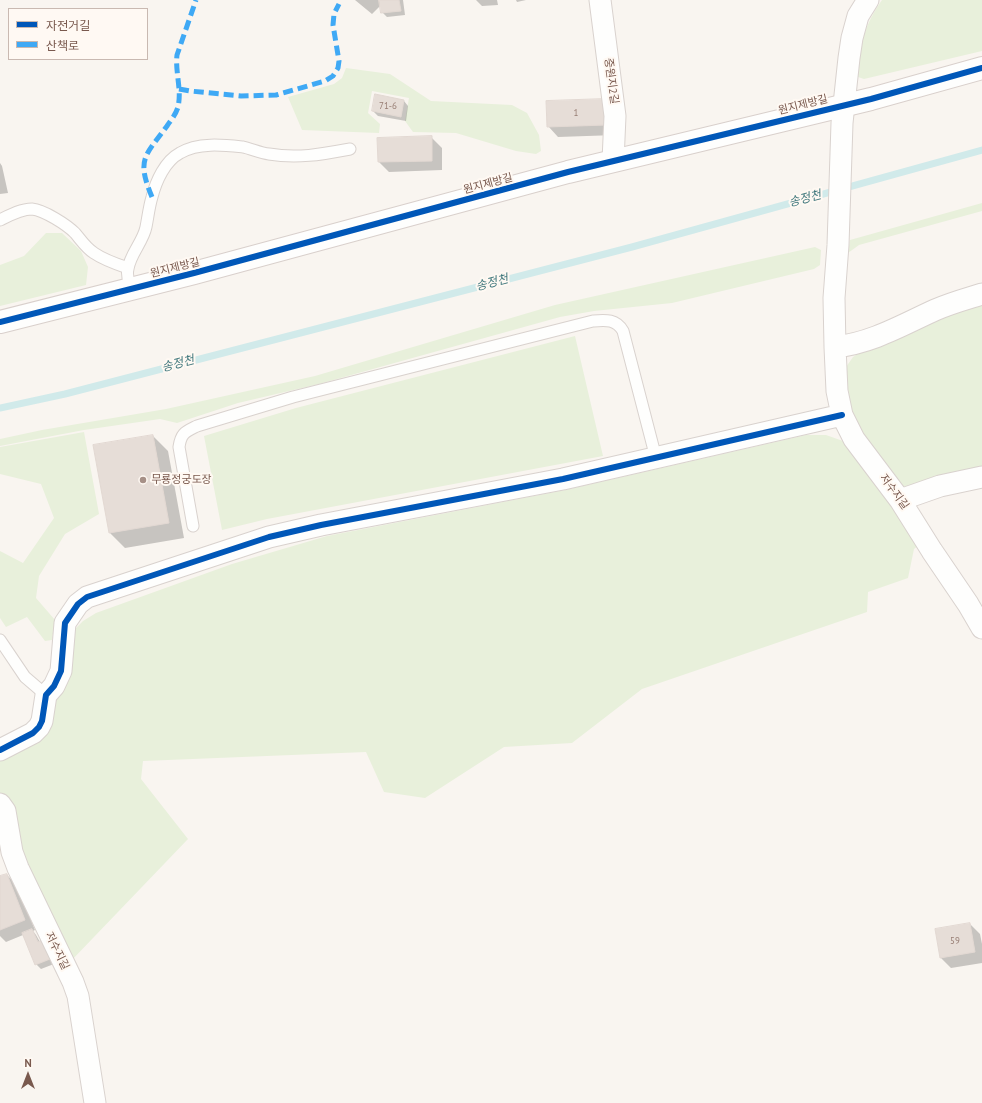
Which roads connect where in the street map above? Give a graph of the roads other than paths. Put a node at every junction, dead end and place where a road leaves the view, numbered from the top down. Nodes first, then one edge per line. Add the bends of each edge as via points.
1 (600, 0) edge
2 (868, 0) edge
3 (982, 68) edge
4 (843, 114) junction
5 (350, 149) dead end
6 (613, 161) junction
7 (0, 220) edge
8 (128, 268) junction
9 (130, 289) junction
10 (982, 294) edge
11 (0, 322) edge
12 (835, 347) junction
13 (842, 415) junction
14 (656, 458) junction
15 (982, 477) edge
16 (900, 500) junction
17 (193, 526) dead end
18 (982, 628) edge
19 (0, 640) edge
20 (46, 695) junction
21 (0, 750) edge
22 (0, 804) edge
23 (95, 1103) edge

1 - 6 street, 중원지2길 via 614,101
2 - 4 street via 858,16 852,38
3 - 4 street, 원지제방길
4 - 6 street, 원지제방길
4 - 12 street, 저수지길 via 834,298
5 - 8 lane via 315,156 289,156 245,148 212,146 193,148 180,153 162,171 156,184 146,230
6 - 9 street, 원지제방길
7 - 8 lane via 33,209 43,212 74,232 93,253
8 - 9 lane
9 - 11 street, 원지제방길
10 - 12 street via 935,310 886,334 848,346
12 - 13 street, 저수지길 via 837,391
13 - 14 street
13 - 16 street, 저수지길 via 854,439
14 - 17 lane via 623,331 615,322 609,320 593,321 293,397 197,426 184,433 180,438 179,447
14 - 20 street via 563,479 321,525 269,538 87,597 78,604 65,624 61,671 54,686
15 - 16 street via 940,486
16 - 18 street, 저수지길
19 - 20 lane via 25,677
20 - 21 street via 39,727 33,733
22 - 23 street, 저수지길 via 18,868 78,996

